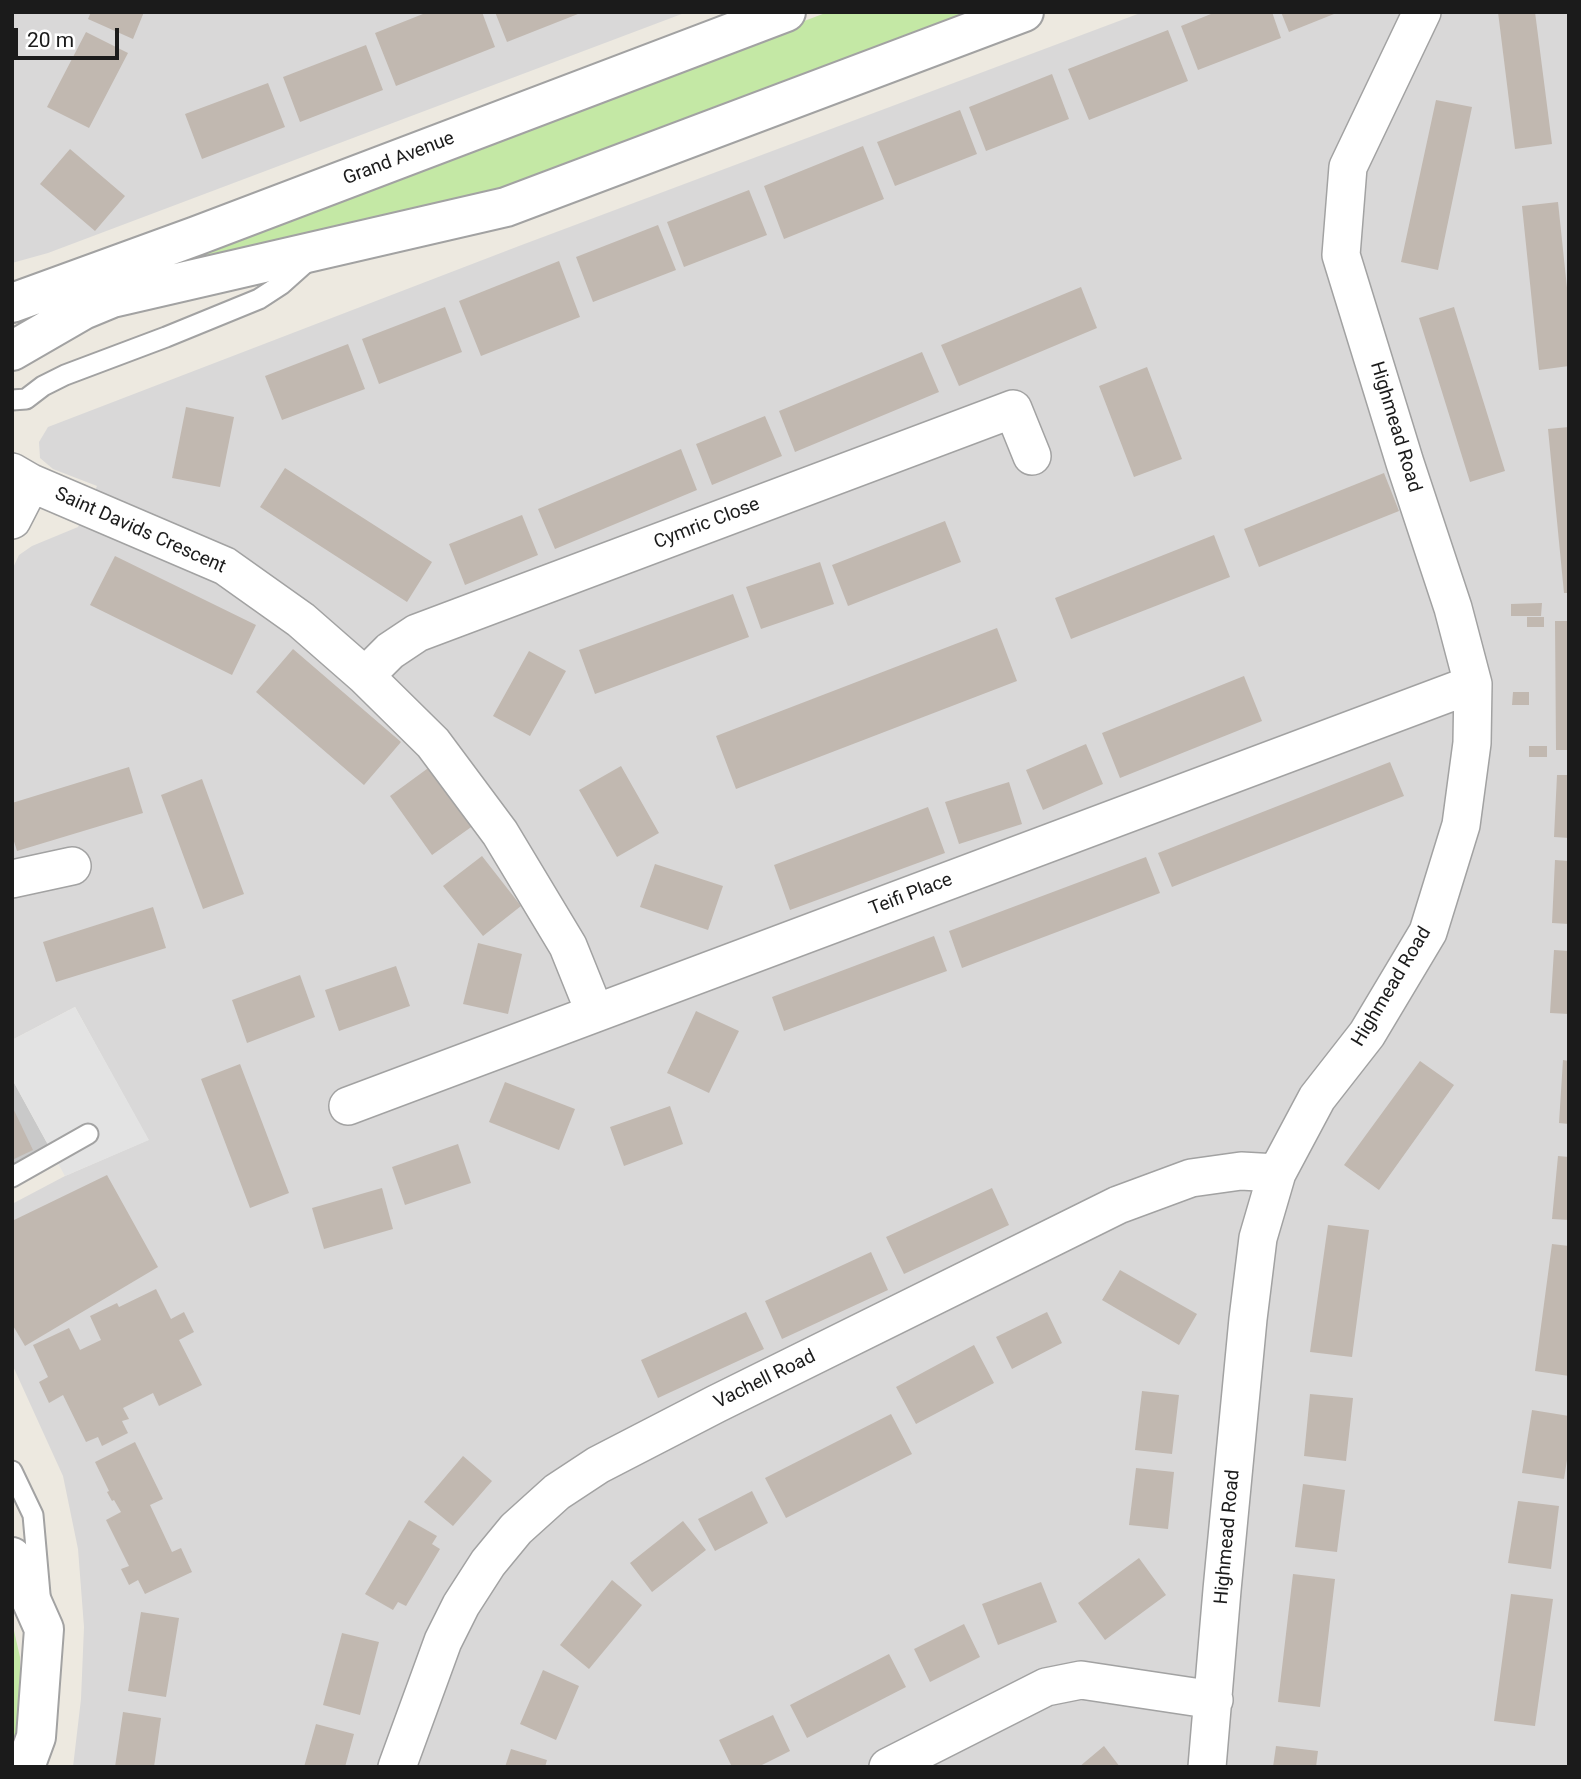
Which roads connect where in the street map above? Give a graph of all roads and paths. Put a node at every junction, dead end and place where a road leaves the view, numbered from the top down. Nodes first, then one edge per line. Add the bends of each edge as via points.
1 (786, 12) edge
2 (1024, 12) edge
3 (1422, 12) edge
4 (318, 251) junction
5 (12, 303) edge
6 (12, 351) edge
7 (12, 400) edge
8 (1032, 456) dead end
9 (18, 472) edge
10 (12, 520) edge
11 (365, 676) junction
12 (1473, 684) junction
13 (72, 866) dead end
14 (12, 879) edge
15 (595, 1013) junction
16 (348, 1106) dead end
17 (88, 1135) dead end
18 (1277, 1173) junction
19 (12, 1177) edge
20 (12, 1471) edge
21 (12, 1557) edge
22 (44, 1629) junction
23 (1214, 1699) junction
24 (25, 1767) edge
25 (397, 1767) edge
26 (888, 1767) edge
27 (1208, 1767) edge

1 - 5 street, Grand Avenue
2 - 4 street via 506,208
3 - 12 street, Highmead Road via 1348,167 1341,255
4 - 6 street via 112,298
4 - 7 lane via 259,299 65,375 26,399
8 - 11 street, Cymric Close via 1013,409 417,633
9 - 10 street
9 - 11 street, Saint Davids Crescent via 225,566 301,620
11 - 15 street, Saint Davids Crescent via 433,743 500,833 568,946
12 - 15 street, Teifi Place
12 - 18 street, Highmead Road via 1472,743 1461,825 1428,932 1367,1034 1317,1098
13 - 14 street
15 - 16 street, Teifi Place
17 - 19 lane
18 - 23 street, Highmead Road via 1258,1238 1248,1319
18 - 25 street, Vachell Road via 1241,1171 1191,1178 1118,1205 716,1404 598,1465 557,1492 516,1529 461,1605 443,1641
20 - 22 lane via 33,1515
21 - 22 street
22 - 24 street via 36,1737
23 - 26 street via 1081,1680 1046,1687
23 - 27 street, Highmead Road

